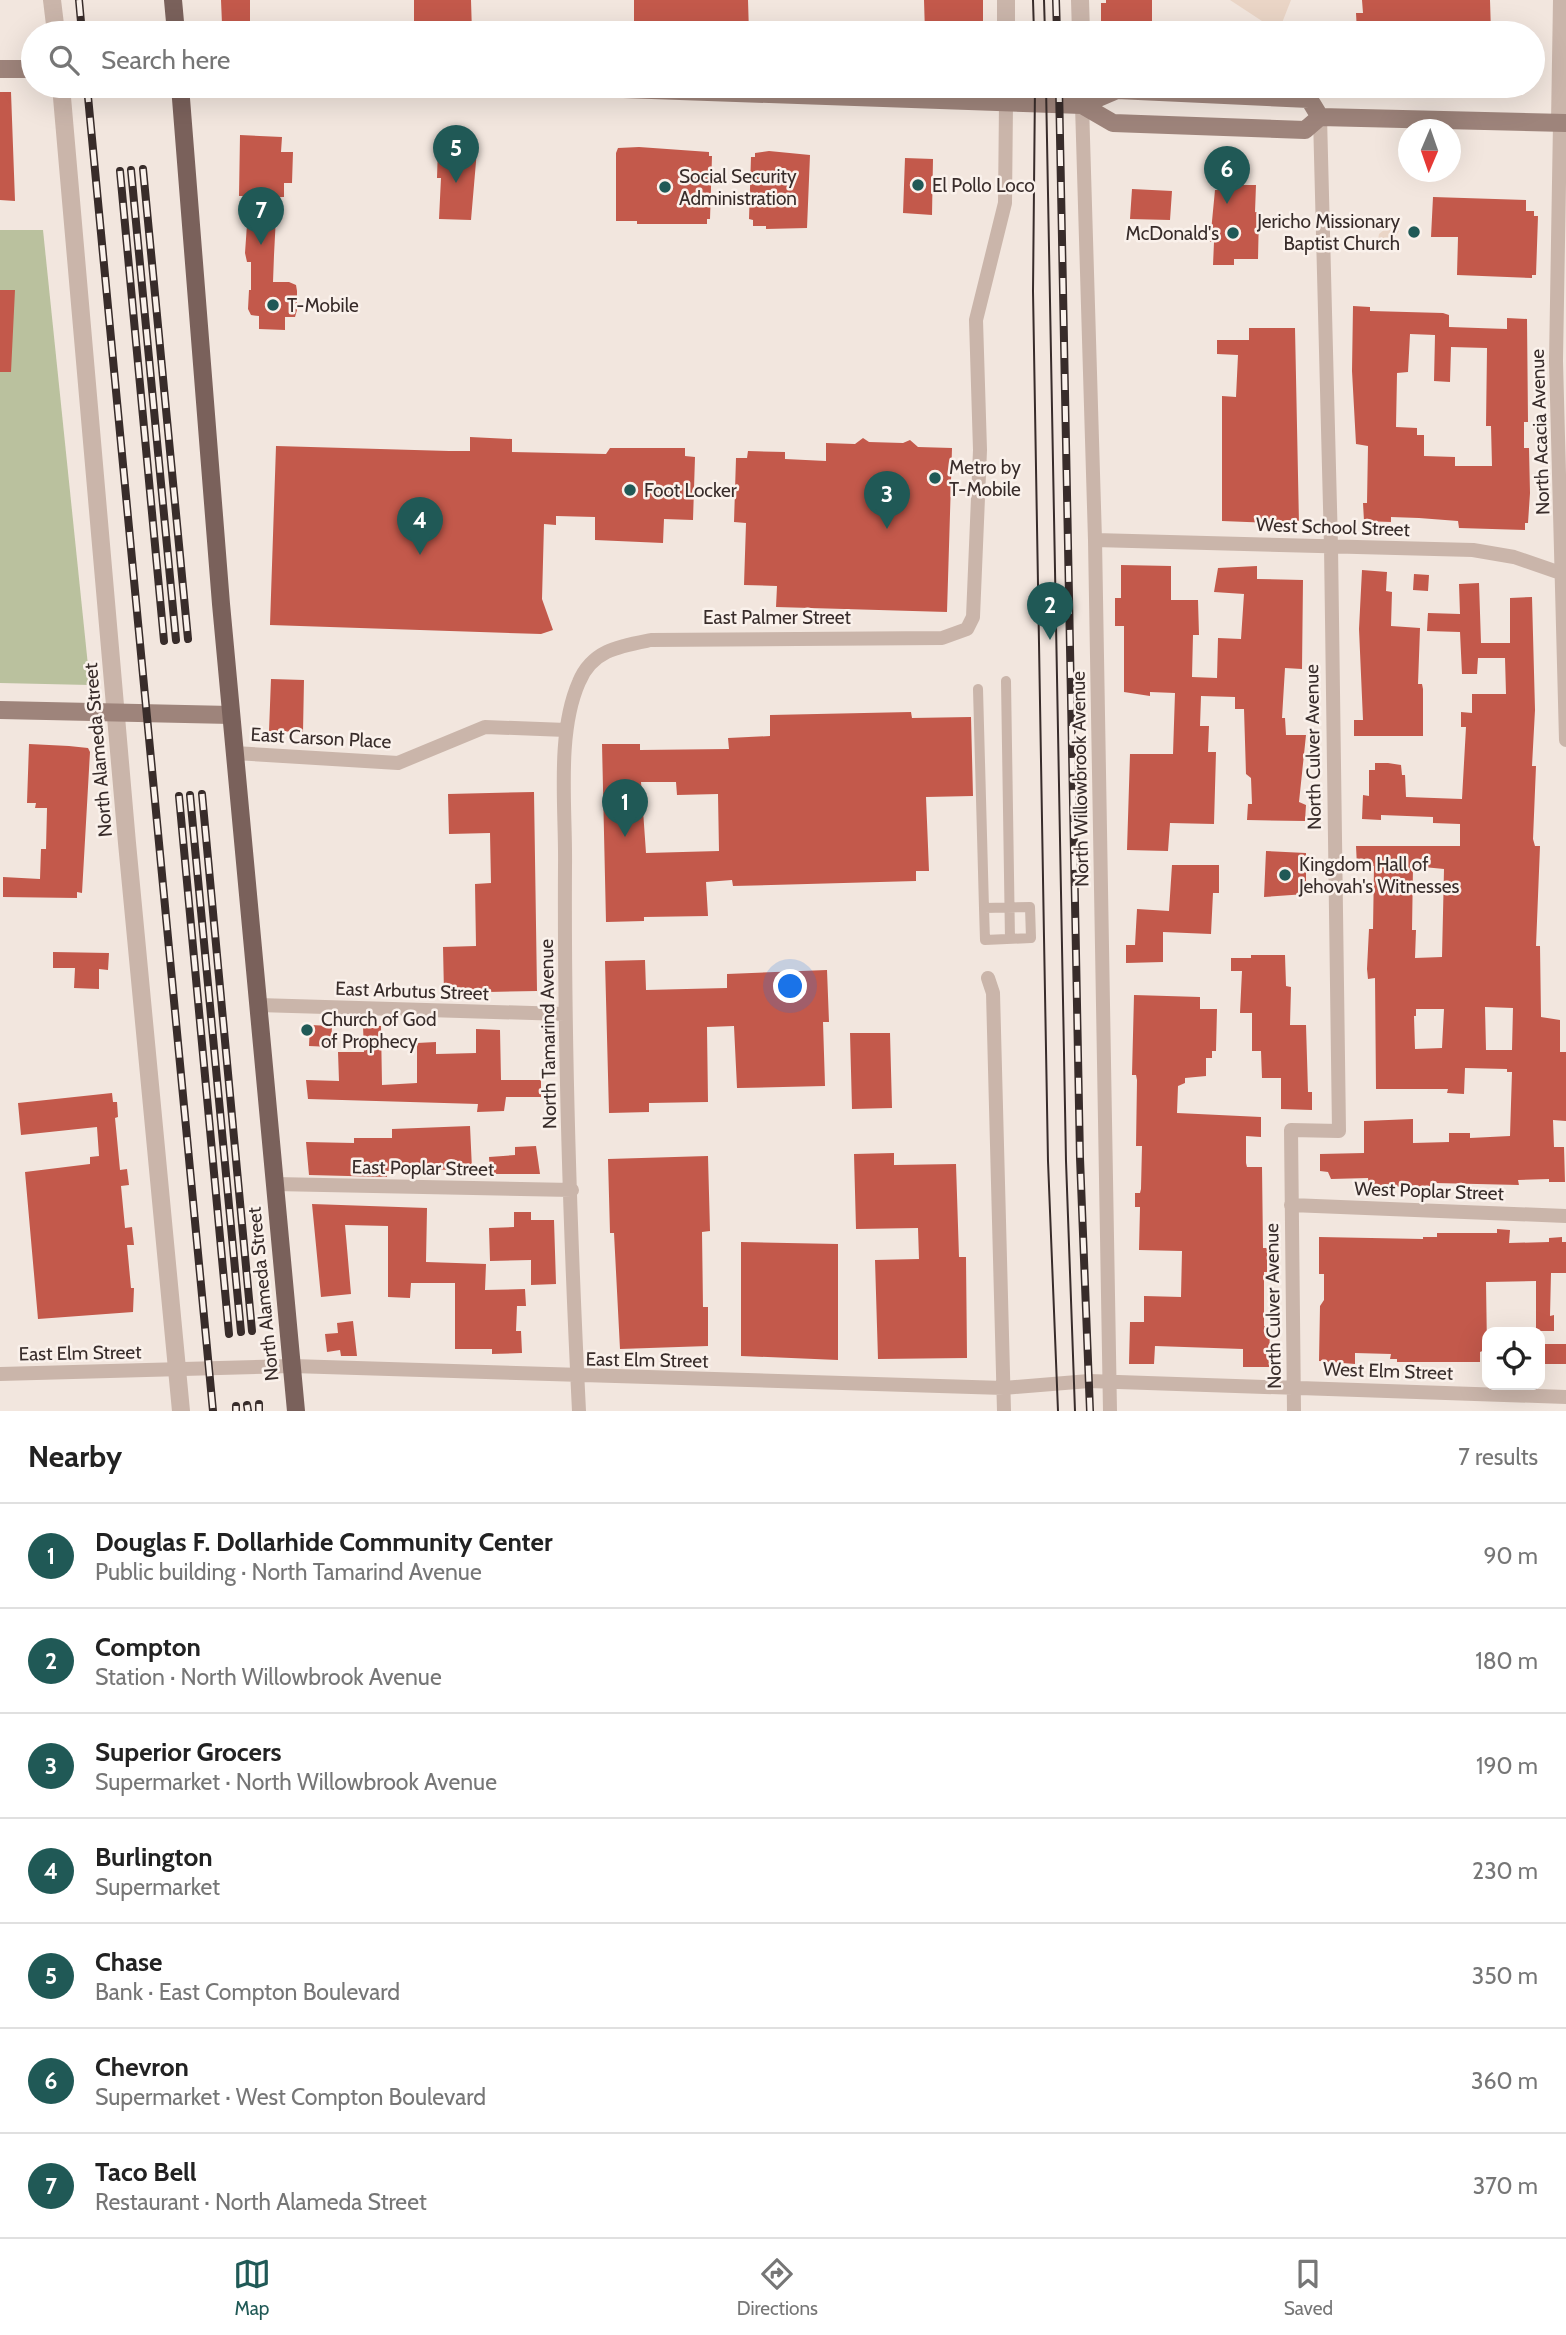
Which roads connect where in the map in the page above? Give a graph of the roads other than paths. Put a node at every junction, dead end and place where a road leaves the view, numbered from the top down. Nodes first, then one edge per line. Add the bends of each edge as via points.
1 (52, 0) edge
2 (173, 0) edge
3 (1006, 0) edge
4 (1080, 0) edge
5 (1562, 0) edge
6 (55, 21) edge
7 (175, 21) edge
8 (1006, 21) edge
9 (1081, 21) edge
10 (0, 69) edge
11 (21, 69) edge
12 (62, 98) edge
13 (181, 98) edge
14 (1006, 98) edge
15 (1034, 98) edge
16 (1082, 98) edge
17 (1098, 98) edge
18 (1303, 98) edge
19 (1082, 105) junction
20 (1320, 117) junction
21 (1563, 123) edge
22 (1561, 361) edge
23 (1095, 540) junction
24 (1331, 546) junction
25 (1565, 575) edge
26 (591, 661) joint
27 (1006, 681) dead end
28 (978, 689) dead end
29 (0, 710) edge
30 (116, 713) junction
31 (231, 715) junction
32 (566, 730) junction
33 (1566, 740) edge
34 (234, 753) junction
35 (1009, 907) junction
36 (984, 908) junction
37 (1010, 939) junction
38 (988, 978) dead end
39 (258, 1005) junction
40 (564, 1014) junction
41 (274, 1184) junction
42 (572, 1190) junction
43 (1290, 1205) junction
44 (1566, 1216) edge
45 (292, 1366) junction
46 (177, 1370) junction
47 (0, 1374) edge
48 (578, 1377) junction
49 (1110, 1381) junction
50 (1293, 1386) junction
51 (1004, 1388) junction
52 (1566, 1397) edge
53 (181, 1411) edge
54 (296, 1411) edge
55 (579, 1411) edge
56 (1004, 1411) edge
57 (1110, 1411) edge
58 (1294, 1411) edge

1 - 6 street
2 - 7 main road
3 - 8 street
4 - 9 street
5 - 21 street
10 - 11 main road
12 - 30 street, North Alameda Street
13 - 31 main road, North Alameda Street
14 - 26 street, East Palmer Street via 1005,203 976,320 980,450 973,617 967,629 942,638 651,640 614,647
15 - 19 main road
16 - 19 street
17 - 19 main road
18 - 20 main road via 1315,105
19 - 20 main road via 1113,123 1305,130
19 - 23 street, North Willowbrook Avenue
20 - 21 main road
20 - 24 street, North Culver Avenue
21 - 22 street, North Acacia Avenue
22 - 25 street, North Acacia Avenue
23 - 24 street, West School Street
23 - 49 street, North Willowbrook Avenue
24 - 25 street, West School Street via 1473,550 1514,557
24 - 43 street, North Culver Avenue via 1339,1131 1291,1130
25 - 33 street, North Acacia Avenue
26 - 32 street, North Tamarind Avenue via 579,682
27 - 35 street
28 - 36 street
29 - 30 main road
30 - 31 main road
30 - 46 street, North Alameda Street
31 - 34 main road, North Alameda Street
32 - 34 street, East Carson Place via 485,727 398,762
32 - 40 street, North Tamarind Avenue
34 - 39 main road, North Alameda Street
35 - 36 street
35 - 37 street
35 - 37 street via 1030,907 1031,938
36 - 37 street via 985,940
38 - 51 street via 993,1006
39 - 40 street, East Arbutus Street
39 - 41 main road, North Alameda Street
40 - 42 street, North Tamarind Avenue
41 - 42 street, East Poplar Street
41 - 45 main road, North Alameda Street
42 - 48 street, North Tamarind Avenue
43 - 44 street, West Poplar Street
43 - 50 street, North Culver Avenue
45 - 46 street, East Elm Street
45 - 48 street, East Elm Street
45 - 54 main road, North Alameda Street
46 - 47 street, East Elm Street
46 - 53 street, North Alameda Street
48 - 51 street, East Elm Street
48 - 55 street, North Tamarind Avenue
49 - 50 street, East Elm Street
49 - 51 street, East Elm Street
49 - 57 street, North Willowbrook Avenue
50 - 52 street, West Elm Street
50 - 58 street, North Culver Avenue
51 - 56 street

